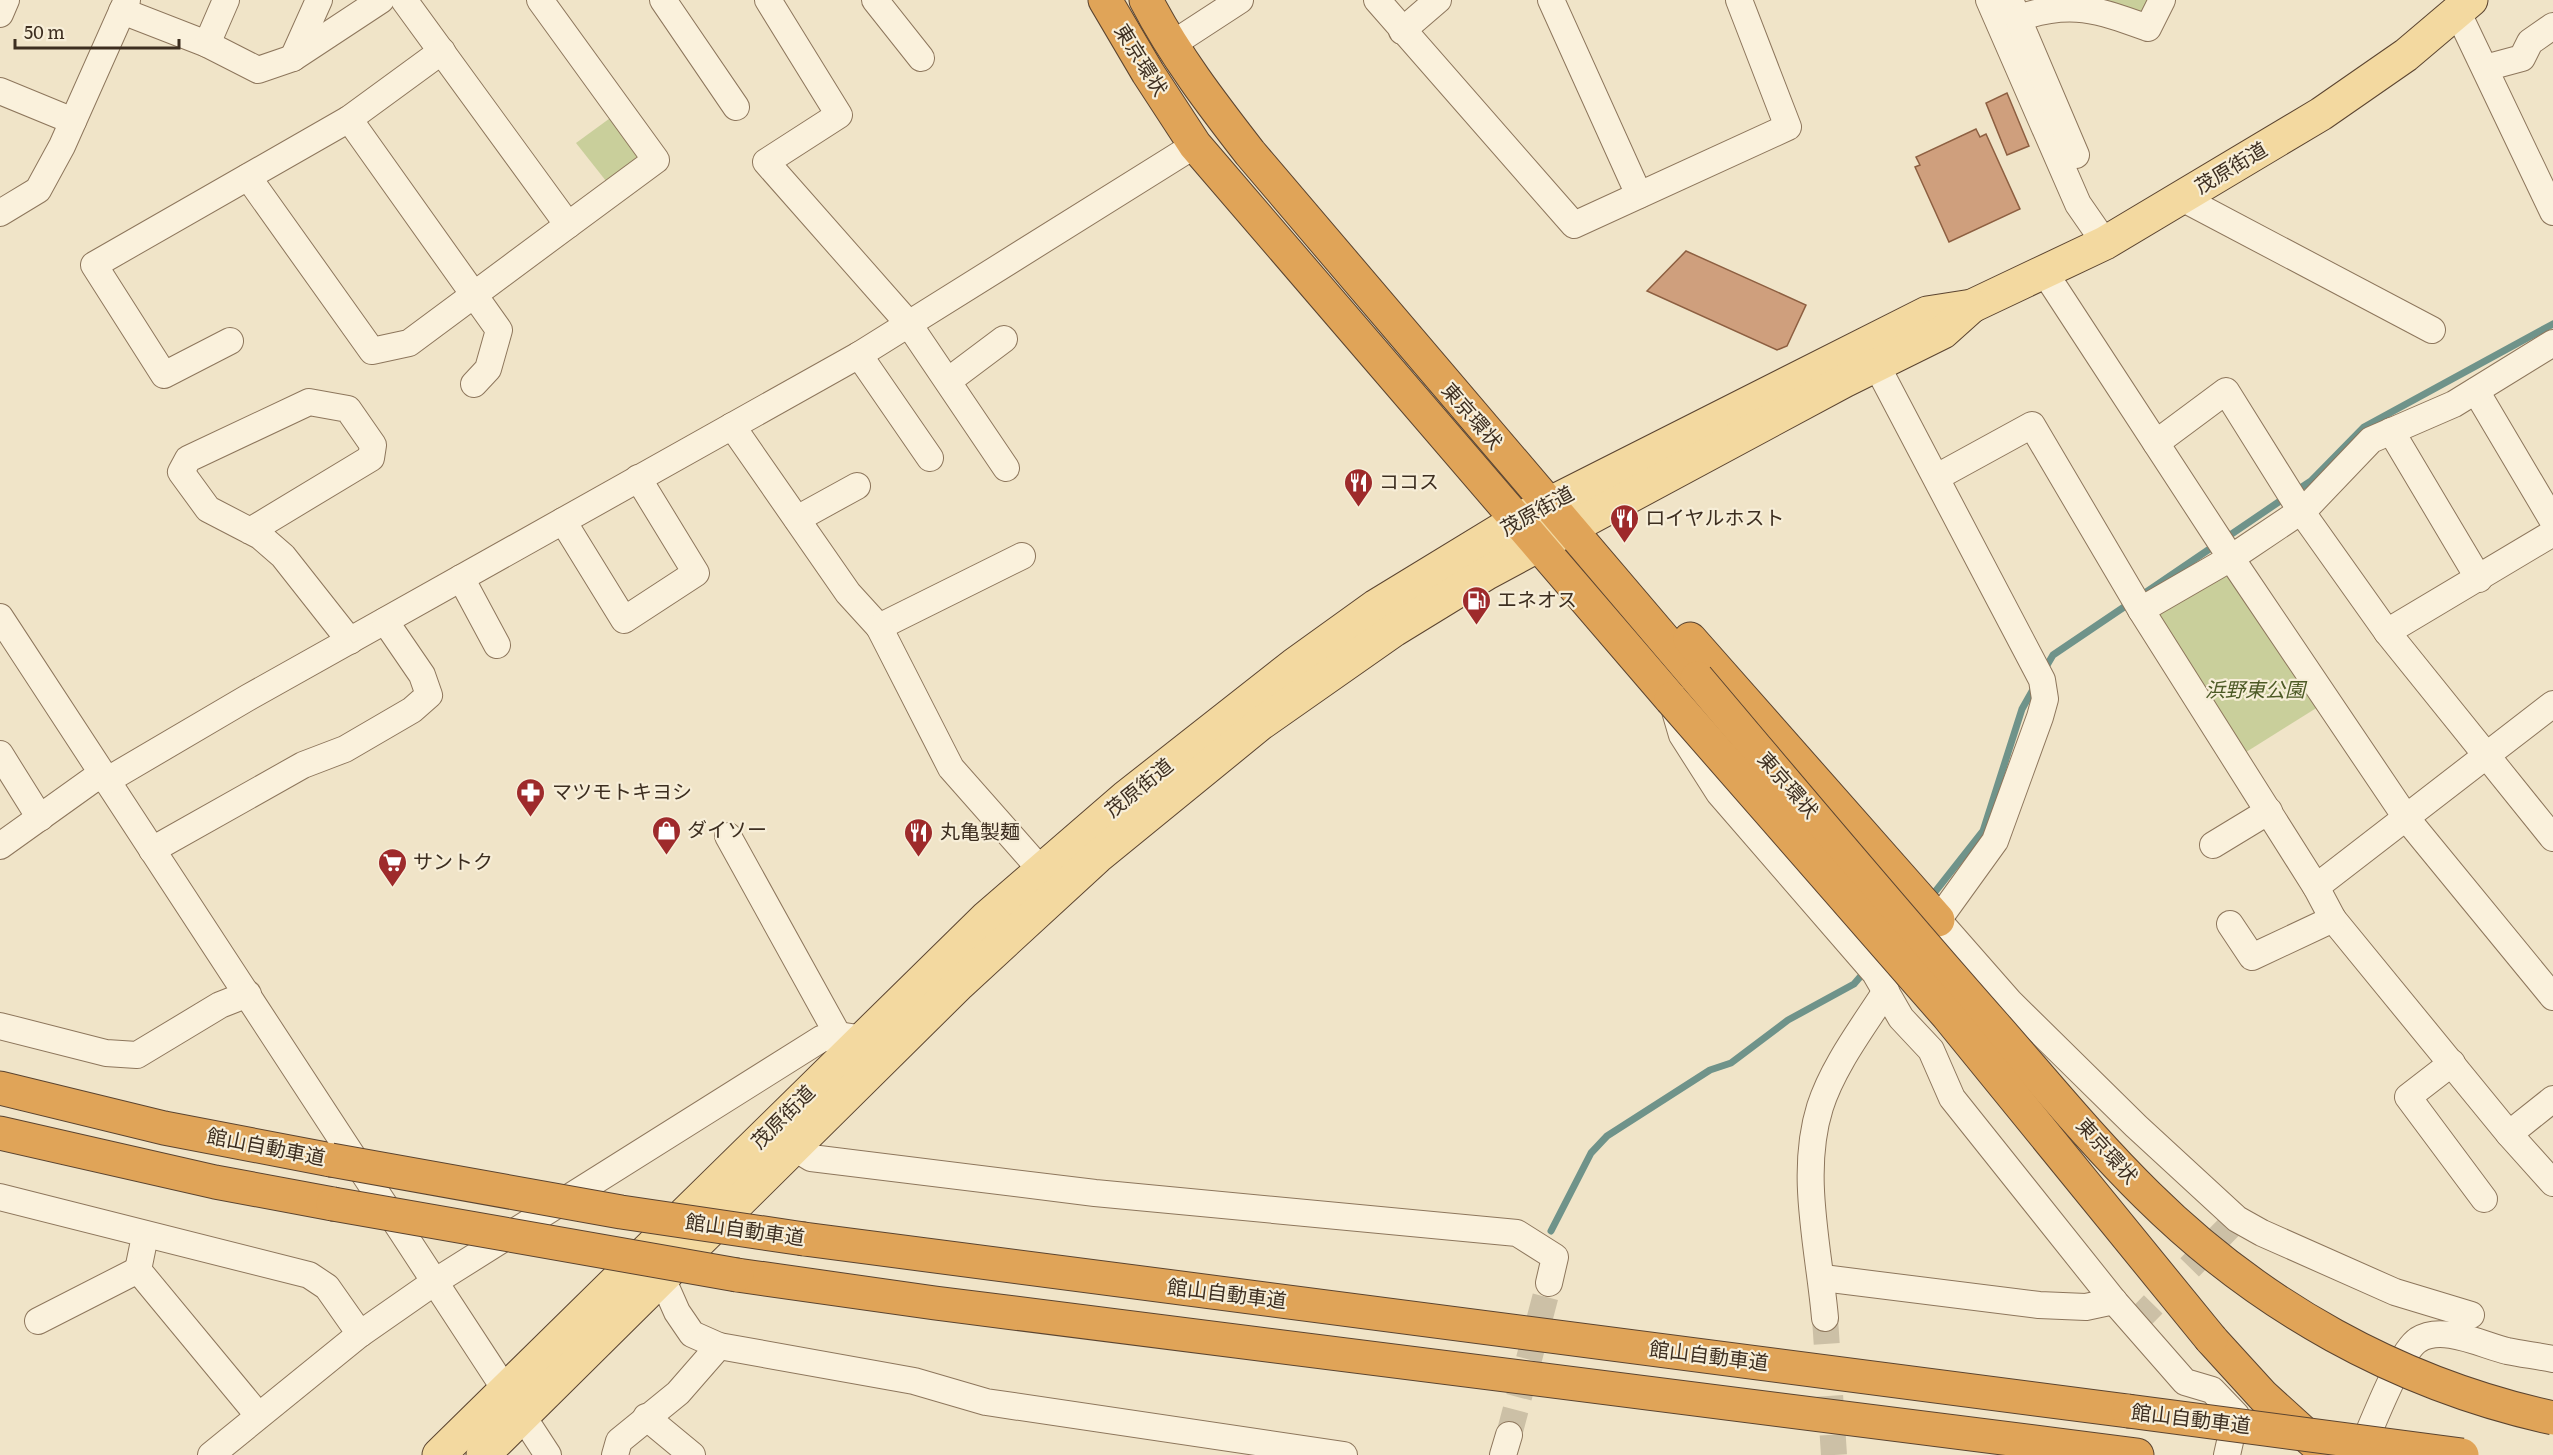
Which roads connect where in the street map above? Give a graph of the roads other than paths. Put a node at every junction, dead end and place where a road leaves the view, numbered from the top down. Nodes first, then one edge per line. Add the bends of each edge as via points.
1 (6, 0) edge
2 (226, 0) edge
3 (319, 0) edge
4 (381, 0) edge
5 (404, 0) edge
6 (540, 0) edge
7 (663, 0) edge
8 (768, 0) edge
9 (875, 0) edge
10 (1105, 0) edge
11 (1146, 0) edge
12 (1240, 0) edge
13 (1377, 0) edge
14 (1438, 0) edge
15 (1551, 0) edge
16 (1739, 0) edge
17 (1989, 0) edge
18 (2162, 0) edge
19 (124, 5) edge
20 (2464, 6) edge
21 (2014, 9) edge
22 (0, 14) edge
23 (2553, 26) edge
24 (1402, 31) junction
25 (207, 44) junction
26 (1171, 45) junction
27 (442, 51) junction
28 (293, 58) junction
29 (921, 58) dead end
30 (2485, 68) junction
31 (0, 91) edge
32 (736, 106) dead end
33 (349, 119) junction
34 (73, 122) junction
35 (1196, 145) junction
36 (248, 177) junction
37 (1639, 195) junction
38 (2182, 198) junction
39 (2553, 212) edge
40 (0, 213) edge
41 (568, 225) junction
42 (2105, 243) junction
43 (2045, 273) junction
44 (474, 295) junction
45 (908, 323) junction
46 (2432, 330) dead end
47 (1004, 339) dead end
48 (230, 341) dead end
49 (2553, 344) edge
50 (1871, 354) junction
51 (860, 355) junction
52 (948, 381) junction
53 (474, 384) dead end
54 (2476, 391) junction
55 (732, 426) junction
56 (2391, 431) junction
57 (2156, 443) junction
58 (930, 458) dead end
59 (1006, 468) dead end
60 (1937, 477) junction
61 (638, 478) junction
62 (857, 486) dead end
63 (2301, 511) junction
64 (797, 519) junction
65 (1517, 520) junction
66 (563, 521) junction
67 (2553, 521) edge
68 (1566, 526) junction
69 (250, 531) junction
70 (2553, 533) edge
71 (1538, 545) junction
72 (1022, 556) dead end
73 (2231, 558) junction
74 (460, 578) junction
75 (2479, 579) junction
76 (2141, 609) junction
77 (0, 617) edge
78 (385, 621) junction
79 (879, 627) junction
80 (2386, 632) junction
81 (350, 641) junction
82 (497, 645) dead end
83 (1671, 699) junction
84 (2553, 704) edge
85 (0, 754) edge
86 (2485, 755) junction
87 (104, 777) junction
88 (2269, 811) junction
89 (40, 818) junction
90 (2407, 819) junction
91 (728, 836) dead end
92 (2553, 838) edge
93 (2213, 845) dead end
94 (0, 846) edge
95 (152, 850) junction
96 (1041, 870) junction
97 (2316, 887) junction
98 (2332, 919) junction
99 (1938, 921) junction
100 (2230, 924) dead end
101 (1886, 991) junction
102 (248, 994) junction
103 (2553, 997) edge
104 (0, 1026) edge
105 (851, 1036) junction
106 (899, 1045) junction
107 (2452, 1063) junction
108 (0, 1088) edge
109 (2553, 1099) edge
110 (0, 1133) edge
111 (2510, 1134) junction
112 (793, 1147) junction
113 (2553, 1184) edge
114 (0, 1197) edge
115 (2484, 1199) dead end
116 (145, 1236) junction
117 (138, 1270) junction
118 (662, 1278) junction
119 (1823, 1278) junction
120 (436, 1281) junction
121 (1549, 1282) tunnel mouth
122 (2114, 1300) junction
123 (2471, 1315) dead end
124 (1825, 1318) tunnel mouth
125 (38, 1321) dead end
126 (360, 1334) junction
127 (718, 1346) junction
128 (2553, 1359) edge
129 (506, 1390) junction
130 (258, 1415) junction
131 (646, 1417) junction
132 (524, 1418) junction
133 (2553, 1418) edge
134 (211, 1455) edge
135 (439, 1455) edge
136 (483, 1455) edge
137 (548, 1455) edge
138 (615, 1455) edge
139 (693, 1455) edge
140 (1344, 1455) edge
141 (2135, 1455) edge
142 (2227, 1455) edge
143 (2328, 1455) edge
144 (2359, 1455) edge
145 (2462, 1455) edge

1 - 22 street
2 - 25 street
3 - 28 street
4 - 28 street
5 - 27 street
6 - 41 street via 656,160
7 - 32 street
8 - 45 street via 839,115 766,162
9 - 29 street
10 - 35 highway, 東京環状
11 - 26 highway, 東京環状
12 - 26 street
13 - 24 street
14 - 24 street
15 - 37 street
16 - 37 street via 1788,127
17 - 42 street via 2078,204
18 - 21 street via 2148,28 2089,7
19 - 25 street
19 - 34 street
20 - 30 street
20 - 38 main road, 茂原街道 via 2346,98
21 - 42 street via 2092,195
23 - 30 street via 2530,42 2522,58
24 - 37 street via 1574,225
25 - 28 street via 258,70
26 - 68 highway, 東京環状 via 1250,153
27 - 33 street
27 - 41 street
30 - 39 street
31 - 34 street
33 - 36 street
33 - 44 street
34 - 40 street via 38,190
35 - 45 street
35 - 65 highway, 東京環状
36 - 44 street via 372,351 409,343
36 - 48 street via 94,265 164,375
38 - 42 main road, 茂原街道
38 - 46 street
41 - 44 street
42 - 43 main road, 茂原街道
43 - 50 main road, 茂原街道 via 1971,306 1943,332
43 - 57 street
44 - 53 street via 499,330 488,369
45 - 51 street
45 - 52 street
47 - 52 street
49 - 54 street
50 - 60 street
50 - 68 main road, 茂原街道
51 - 55 street
51 - 58 street
52 - 59 street
54 - 56 street
54 - 67 street
55 - 61 street
55 - 64 street
56 - 63 street via 2371,440 2326,490
56 - 75 street
57 - 63 street via 2226,392
57 - 73 street
60 - 76 street via 2031,425
60 - 99 street via 2042,680 2044,699 1995,841
61 - 66 street
61 - 66 street via 696,573 624,620
62 - 64 street
63 - 73 street
63 - 80 street
64 - 79 street via 848,593
65 - 68 main road, 茂原街道
65 - 71 highway, 東京環状
65 - 96 main road, 茂原街道 via 1376,606 1294,665 1126,797
66 - 74 street
68 - 71 main road, 茂原街道
68 - 99 highway via 1641,583
68 - 133 highway, 東京環状, bridge via 1972,1000 2147,1195 2219,1260 2286,1309 2349,1345 2466,1394
69 - 69 street via 208,509 181,472 188,459 309,402 348,409 373,445 371,458
69 - 81 street via 283,556
70 - 75 street
71 - 83 highway, 東京環状
71 - 106 main road, 茂原街道 via 1394,630 1260,724 1097,857
72 - 79 street
73 - 76 street
73 - 90 street
74 - 78 street
74 - 82 street
75 - 80 street
76 - 88 street
77 - 87 street
78 - 81 street
78 - 95 street via 422,675 429,695 411,710 345,748 303,765
79 - 96 street via 951,768
80 - 86 street
81 - 87 street
83 - 101 street via 1682,735 1719,794 1875,973
83 - 143 highway, 東京環状, bridge via 1948,1016 2211,1339 2263,1396
84 - 86 street
85 - 89 street
86 - 90 street
86 - 92 street
87 - 89 street
87 - 95 street
88 - 93 street
88 - 97 street
89 - 94 street
90 - 97 street
90 - 103 street
91 - 105 street
95 - 102 street
96 - 105 main road, 茂原街道
97 - 98 street
98 - 100 street via 2252,957
98 - 107 street
99 - 123 street via 2010,1002 2237,1219 2395,1292
101 - 119 street via 1820,1105 1813,1136 1811,1190
101 - 122 street via 1901,1018 1931,1050 1952,1098
102 - 104 street via 220,1005 137,1055 106,1053
102 - 120 street
105 - 106 street
105 - 120 street via 821,1039
105 - 129 main road, 茂原街道
106 - 112 main road, 茂原街道
107 - 111 street
107 - 115 street via 2408,1097
108 - 145 highway, 館山自動車道, bridge via 164,1128 621,1212
109 - 111 street
110 - 141 highway, bridge via 215,1182 737,1275
111 - 113 street
112 - 118 main road, 茂原街道
112 - 121 street via 810,1158 1095,1193 1517,1233 1555,1257
114 - 116 street
116 - 117 street
116 - 126 street via 309,1275 327,1287
117 - 125 street
117 - 130 street
118 - 127 street via 692,1334
118 - 132 main road, 茂原街道
119 - 122 street via 2039,1305 2085,1307
119 - 124 street
120 - 126 street
120 - 129 street
122 - 142 street via 2184,1382 2212,1390 2236,1415
126 - 130 street
127 - 131 street via 678,1393
127 - 140 street via 914,1381 986,1402
128 - 144 street via 2447,1335 2433,1334 2417,1340 2405,1355
129 - 132 street
129 - 135 main road, 茂原街道
130 - 134 street
131 - 138 street via 619,1441
131 - 139 street
132 - 136 main road, 茂原街道
132 - 137 street

